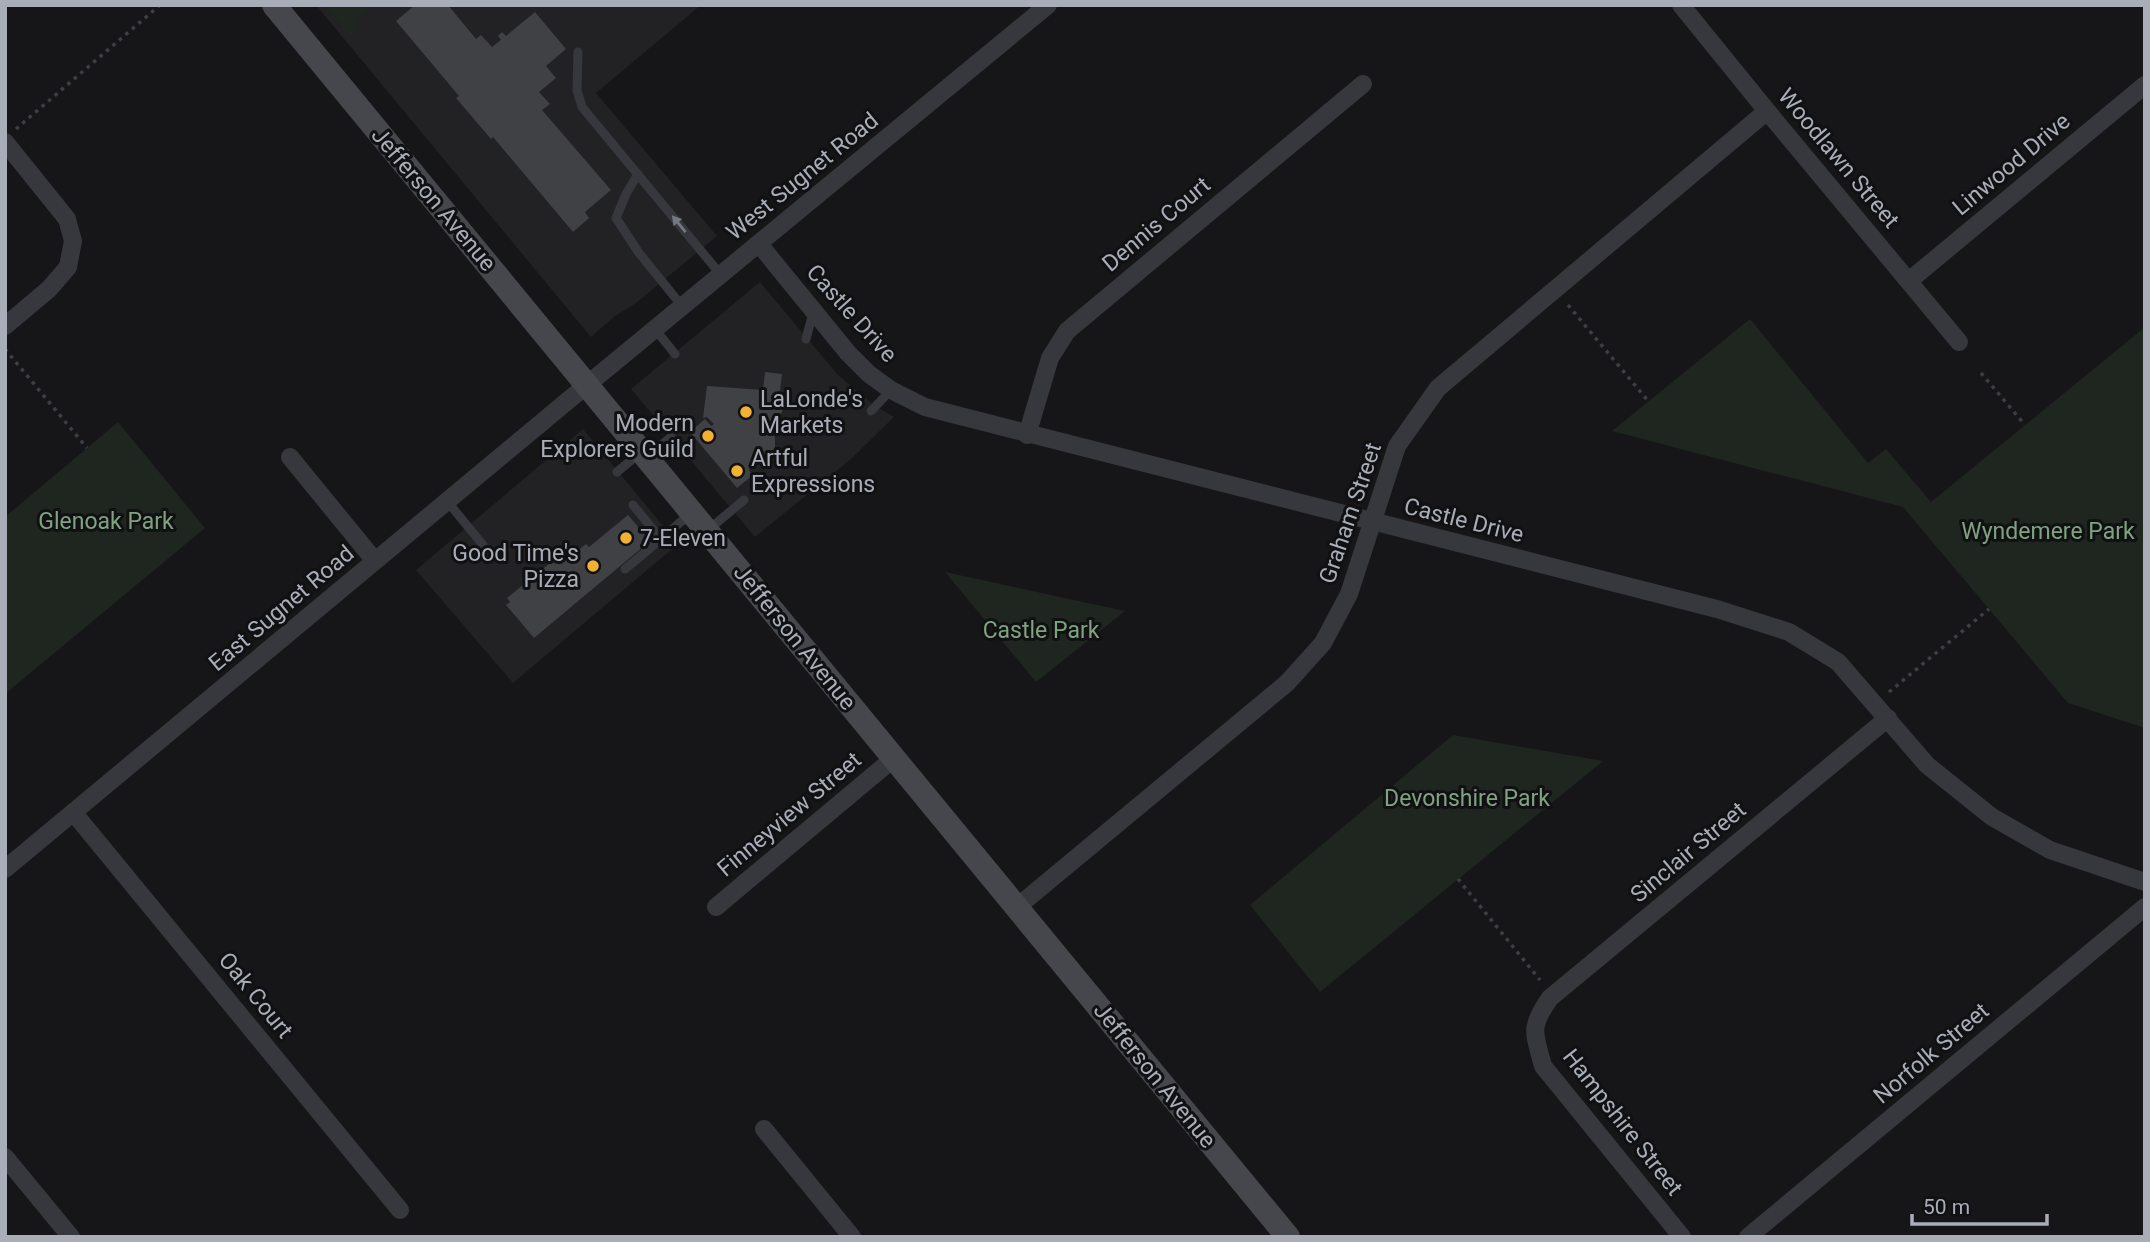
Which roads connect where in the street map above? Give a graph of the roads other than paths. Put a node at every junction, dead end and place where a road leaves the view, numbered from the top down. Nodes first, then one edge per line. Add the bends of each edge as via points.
1 (274, 5) edge
2 (1048, 5) edge
3 (1681, 5) edge
4 (578, 52) dead end
5 (1363, 84) dead end
6 (2145, 85) edge
7 (1767, 111) junction
8 (10, 136) edge
9 (638, 174) junction
10 (759, 244) junction
11 (721, 275) junction
12 (1910, 280) junction
13 (682, 306) junction
14 (814, 311) junction
15 (5, 326) edge
16 (654, 329) junction
17 (806, 339) dead end
18 (1959, 342) dead end
19 (675, 354) dead end
20 (587, 385) junction
21 (891, 390) junction
22 (871, 411) dead end
23 (1027, 435) junction
24 (671, 436) dead end
25 (645, 454) junction
26 (290, 457) dead end
27 (618, 472) dead end
28 (744, 500) dead end
29 (447, 501) junction
30 (633, 505) dead end
31 (700, 522) junction
32 (1373, 523) junction
33 (661, 539) junction
34 (483, 545) dead end
35 (375, 561) junction
36 (625, 569) dead end
37 (1888, 718) junction
38 (894, 758) junction
39 (73, 812) junction
40 (5, 869) edge
41 (2145, 882) edge
42 (2145, 906) edge
43 (716, 907) dead end
44 (1017, 907) junction
45 (1534, 1033) joint
46 (764, 1129) dead end
47 (5, 1157) edge
48 (400, 1210) dead end
49 (845, 1235) edge
50 (71, 1237) edge
51 (1288, 1237) edge
52 (1682, 1237) edge
53 (1748, 1237) edge

1 - 20 street, Jefferson Avenue
2 - 10 street, West Sugnet Road
3 - 7 street, Woodlawn Street
4 - 9 lane via 577,90 582,107
5 - 23 street, Dennis Court via 1067,331 1050,358
6 - 12 street, Linwood Drive
7 - 12 street, Woodlawn Street
7 - 32 street, Graham Street via 1438,388 1397,446
8 - 15 street via 67,219 73,241 68,267
11 -> 9 lane
9 - 13 lane via 616,218
10 - 11 street, West Sugnet Road
10 - 14 street, Castle Drive
11 - 13 street, West Sugnet Road
12 - 18 street, Woodlawn Street
13 - 16 street, West Sugnet Road
14 - 17 lane
14 - 21 street, Castle Drive via 848,354
16 - 19 lane
16 - 20 street, West Sugnet Road
20 - 25 street, Jefferson Avenue
20 - 29 street, East Sugnet Road
21 - 22 lane
21 - 23 street, Castle Drive via 925,407
23 - 32 street, Castle Drive
24 - 25 lane
25 - 27 lane
25 - 31 street, Jefferson Avenue
26 - 35 street
28 - 31 lane
29 - 34 lane
29 - 35 street, East Sugnet Road
30 - 33 lane
31 - 33 lane
31 - 38 street, Jefferson Avenue
32 - 37 street, Castle Drive via 1717,609 1789,632 1838,662
32 - 44 street, Graham Street via 1349,594 1323,643 1287,683
33 - 36 lane
35 - 39 street, East Sugnet Road
37 - 41 street, Castle Drive via 1927,765 1992,817 2050,850
37 - 45 street, Sinclair Street via 1550,998
38 - 43 street, Finneyview Street
38 - 44 street, Jefferson Avenue
39 - 40 street, East Sugnet Road
39 - 48 street, Oak Court
42 - 53 street, Norfolk Street
44 - 51 street, Jefferson Avenue
45 - 52 street, Hampshire Street via 1543,1066
46 - 49 street
47 - 50 street

